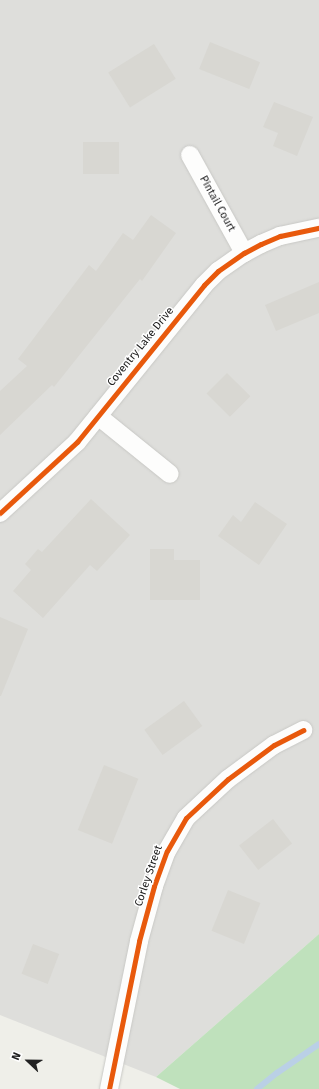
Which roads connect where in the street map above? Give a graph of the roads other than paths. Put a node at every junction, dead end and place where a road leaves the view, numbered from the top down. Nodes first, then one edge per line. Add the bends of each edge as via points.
1 (190, 155) dead end
2 (319, 228) edge
3 (244, 253) junction
4 (98, 416) junction
5 (170, 474) dead end
6 (0, 513) edge
7 (304, 730) dead end
8 (109, 1089) edge

1 - 3 street, Pintail Court
2 - 3 street, Coventry Lake Drive via 280,236
3 - 4 street, Coventry Lake Drive via 218,271 204,285
4 - 5 street
4 - 6 street, Coventry Lake Drive via 77,442
7 - 8 street, Corley Street via 274,745 228,779 186,818 167,851 154,886 139,942

